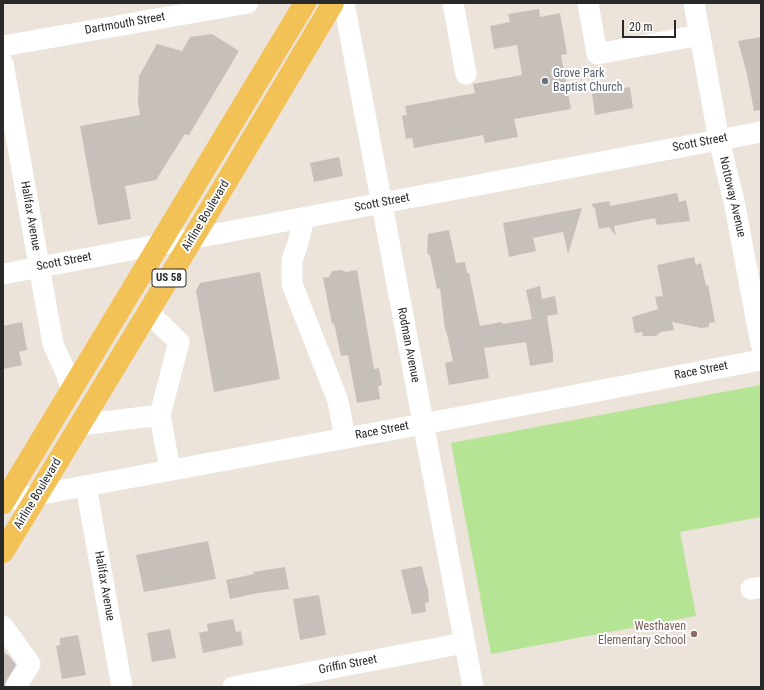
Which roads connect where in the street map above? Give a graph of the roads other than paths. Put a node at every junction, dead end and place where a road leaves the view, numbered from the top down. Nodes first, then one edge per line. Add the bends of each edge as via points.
1 (248, 3) edge
2 (305, 3) edge
3 (332, 3) edge
4 (344, 3) edge
5 (453, 3) edge
6 (588, 3) edge
7 (694, 3) edge
8 (700, 35) junction
9 (3, 46) edge
10 (3, 63) edge
11 (466, 74) dead end
12 (761, 132) edge
13 (719, 140) junction
14 (382, 203) junction
15 (304, 218) junction
16 (193, 238) junction
17 (160, 244) junction
18 (39, 267) junction
19 (3, 274) edge
20 (148, 312) junction
21 (761, 344) edge
22 (761, 360) edge
23 (71, 390) junction
24 (160, 415) junction
25 (423, 424) junction
26 (80, 425) junction
27 (345, 438) junction
28 (170, 470) junction
29 (86, 486) junction
30 (37, 495) junction
31 (3, 501) edge
32 (3, 552) edge
33 (3, 626) edge
34 (464, 643) junction
35 (16, 687) edge
36 (122, 687) edge
37 (232, 687) edge
38 (473, 687) edge

1 - 9 street, Dartmouth Street
2 - 17 main road, Airline Boulevard / US 58
3 - 16 main road, Airline Boulevard / US 58
4 - 14 street, Rodman Avenue
5 - 11 street
6 - 8 street via 597,54
7 - 8 street, Nottoway Avenue
8 - 13 street, Nottoway Avenue
10 - 18 street, Halifax Avenue
12 - 13 street, Scott Street
13 - 14 street, Scott Street
13 - 21 street, Nottoway Avenue via 734,201
14 - 15 street, Scott Street
14 - 25 street, Rodman Avenue
15 - 16 street, Scott Street
15 - 27 street via 292,260 292,284 338,401
16 - 17 street, Scott Street
16 - 20 main road, Airline Boulevard / US 58
17 - 18 street, Scott Street
17 - 23 main road, Airline Boulevard / US 58
18 - 19 street, Scott Street
18 - 23 street, Halifax Avenue via 53,344
20 - 24 street via 178,342
20 - 26 main road, Airline Boulevard / US 58
22 - 25 street, Race Street
23 - 31 main road, Airline Boulevard / US 58
24 - 26 street
24 - 28 street
25 - 27 street, Race Street
25 - 34 street, Rodman Avenue
26 - 30 main road, Airline Boulevard / US 58
27 - 28 street, Race Street
28 - 29 street, Race Street
29 - 30 street, Race Street
29 - 36 street, Halifax Avenue
30 - 31 street, Race Street
30 - 32 main road, Airline Boulevard / US 58
33 - 35 street via 30,664
34 - 37 street, Griffin Street
34 - 38 street, Rodman Avenue

